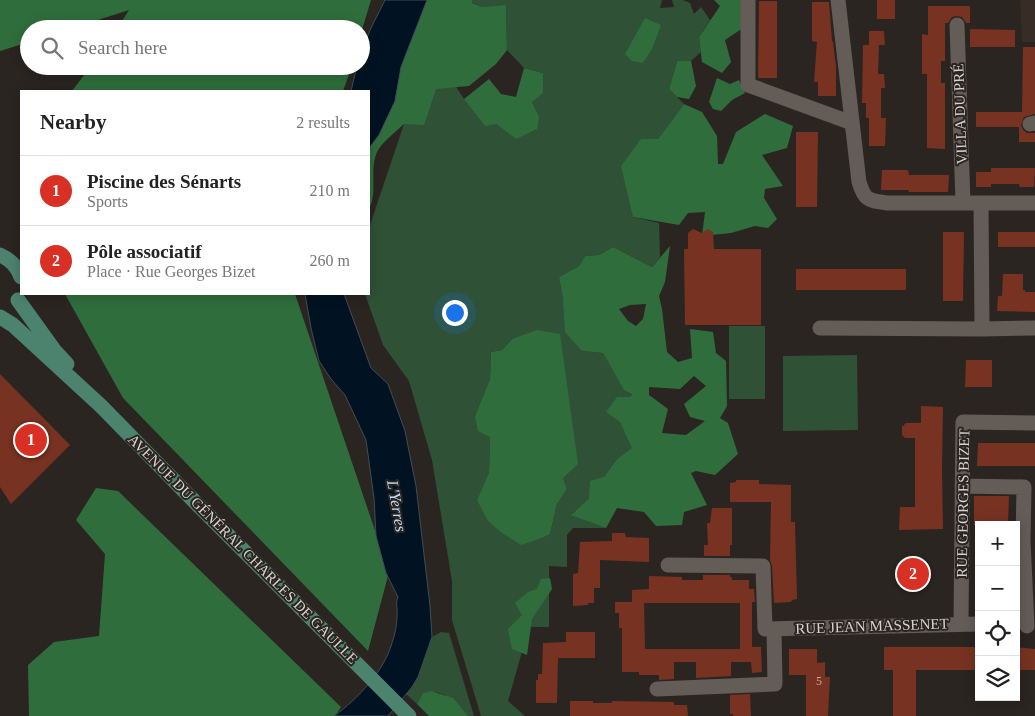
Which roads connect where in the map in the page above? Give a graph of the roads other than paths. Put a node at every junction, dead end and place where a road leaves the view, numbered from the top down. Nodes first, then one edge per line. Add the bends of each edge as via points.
1 (748, 0) edge
2 (838, 0) edge
3 (957, 25) dead end
4 (852, 123) junction
5 (963, 202) junction
6 (981, 202) junction
7 (1035, 203) edge
8 (0, 256) edge
9 (20, 274) edge
10 (20, 296) edge
11 (0, 316) edge
12 (820, 328) dead end
13 (1035, 328) edge
14 (982, 329) junction
15 (101, 406) junction
16 (1035, 423) edge
17 (962, 486) junction
18 (668, 565) dead end
19 (961, 624) junction
20 (975, 624) edge
21 (1026, 626) edge
22 (770, 629) junction
23 (657, 690) dead end
24 (410, 716) edge

1 - 4 street via 748,85
2 - 4 street
3 - 5 street, VILLA DU PRÉ
4 - 5 street via 863,195 887,203
5 - 6 street
6 - 7 street
6 - 14 street
8 - 9 main road via 11,261
10 - 11 main road
10 - 15 main road, AVENUE DU GÉNÉRAL CHARLES DE GAULLE via 54,350
11 - 15 main road, AVENUE DU GÉNÉRAL CHARLES DE GAULLE
12 - 14 street
13 - 14 street
15 - 24 main road, AVENUE DU GÉNÉRAL CHARLES DE GAULLE
16 - 17 street, RUE GEORGES BIZET via 963,422
17 - 19 street, RUE GEORGES BIZET
17 - 21 street via 1024,487
18 - 22 street via 763,566
19 - 20 street, RUE JEAN MASSENET
19 - 22 street, RUE JEAN MASSENET
22 - 23 street via 775,684

